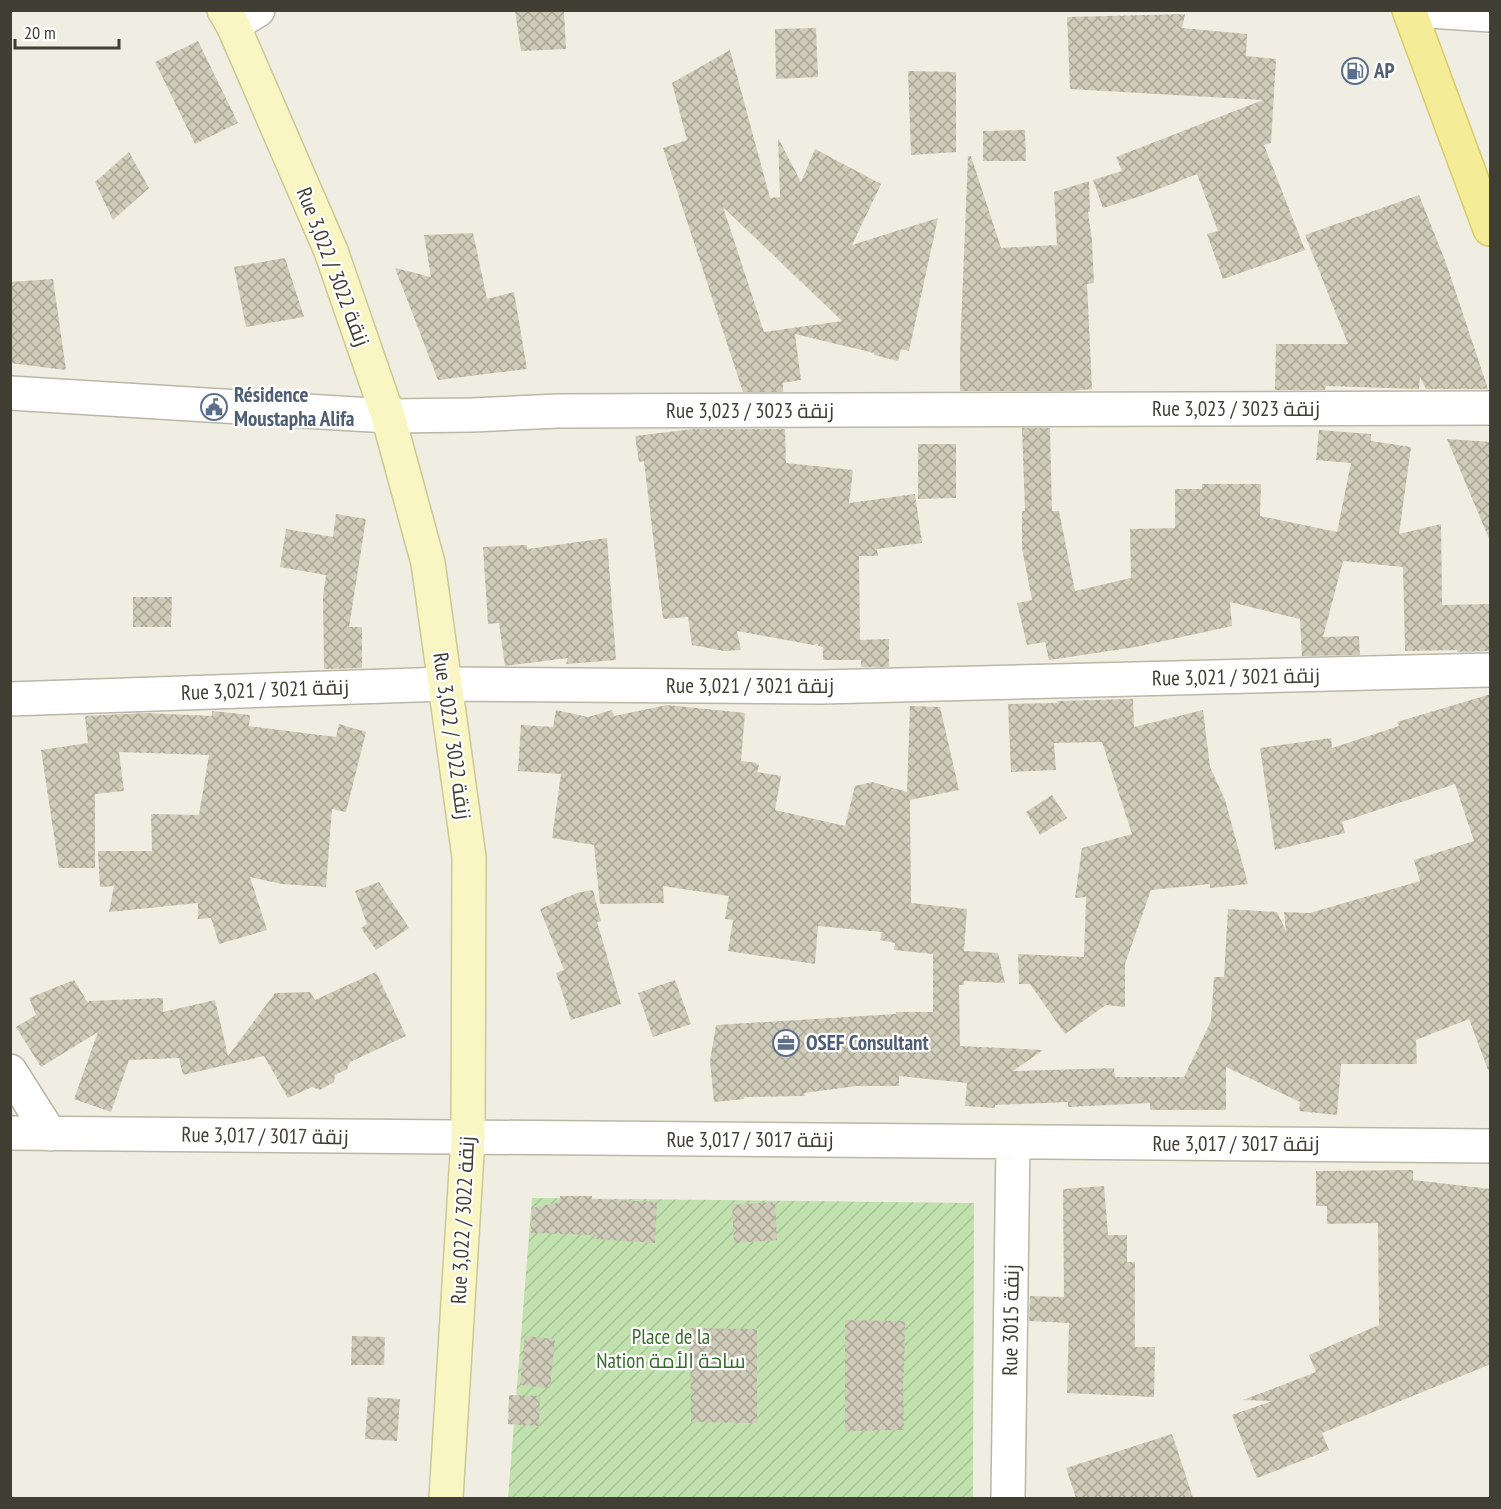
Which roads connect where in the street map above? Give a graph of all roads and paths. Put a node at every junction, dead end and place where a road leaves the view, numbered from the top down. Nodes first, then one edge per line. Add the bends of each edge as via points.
1 (1409, 10) edge
2 (1415, 10) edge
3 (238, 15) edge
4 (1491, 15) edge
5 (1491, 229) edge
6 (10, 393) edge
7 (1491, 408) edge
8 (388, 416) junction
9 (1491, 670) edge
10 (445, 684) junction
11 (10, 699) edge
12 (10, 1071) edge
13 (10, 1133) edge
14 (50, 1134) junction
15 (468, 1138) junction
16 (1013, 1142) junction
17 (1491, 1146) edge
18 (446, 1498) edge
19 (1008, 1498) edge

1 - 5 main road
2 - 4 street
3 - 8 street, Rue 3,022 / زنقة 3022 via 331,251
6 - 8 street, Rue 3,023 / زنقة 3023
7 - 8 street, Rue 3,023 / زنقة 3023 via 570,411
8 - 10 street, Rue 3,022 / زنقة 3022 via 428,563
9 - 10 street, Rue 3,021 / زنقة 3021 via 821,687
10 - 11 street, Rue 3,021 / زنقة 3021
10 - 15 street, Rue 3,022 / زنقة 3022 via 469,857
12 - 14 street
13 - 14 street, Rue 3,017 / زنقة 3017
14 - 15 street, Rue 3,017 / زنقة 3017
15 - 16 street, Rue 3,017 / زنقة 3017
15 - 18 street, Rue 3,022 / زنقة 3022
16 - 17 street, Rue 3,017 / زنقة 3017
16 - 19 street, Rue 3015 زنقة

